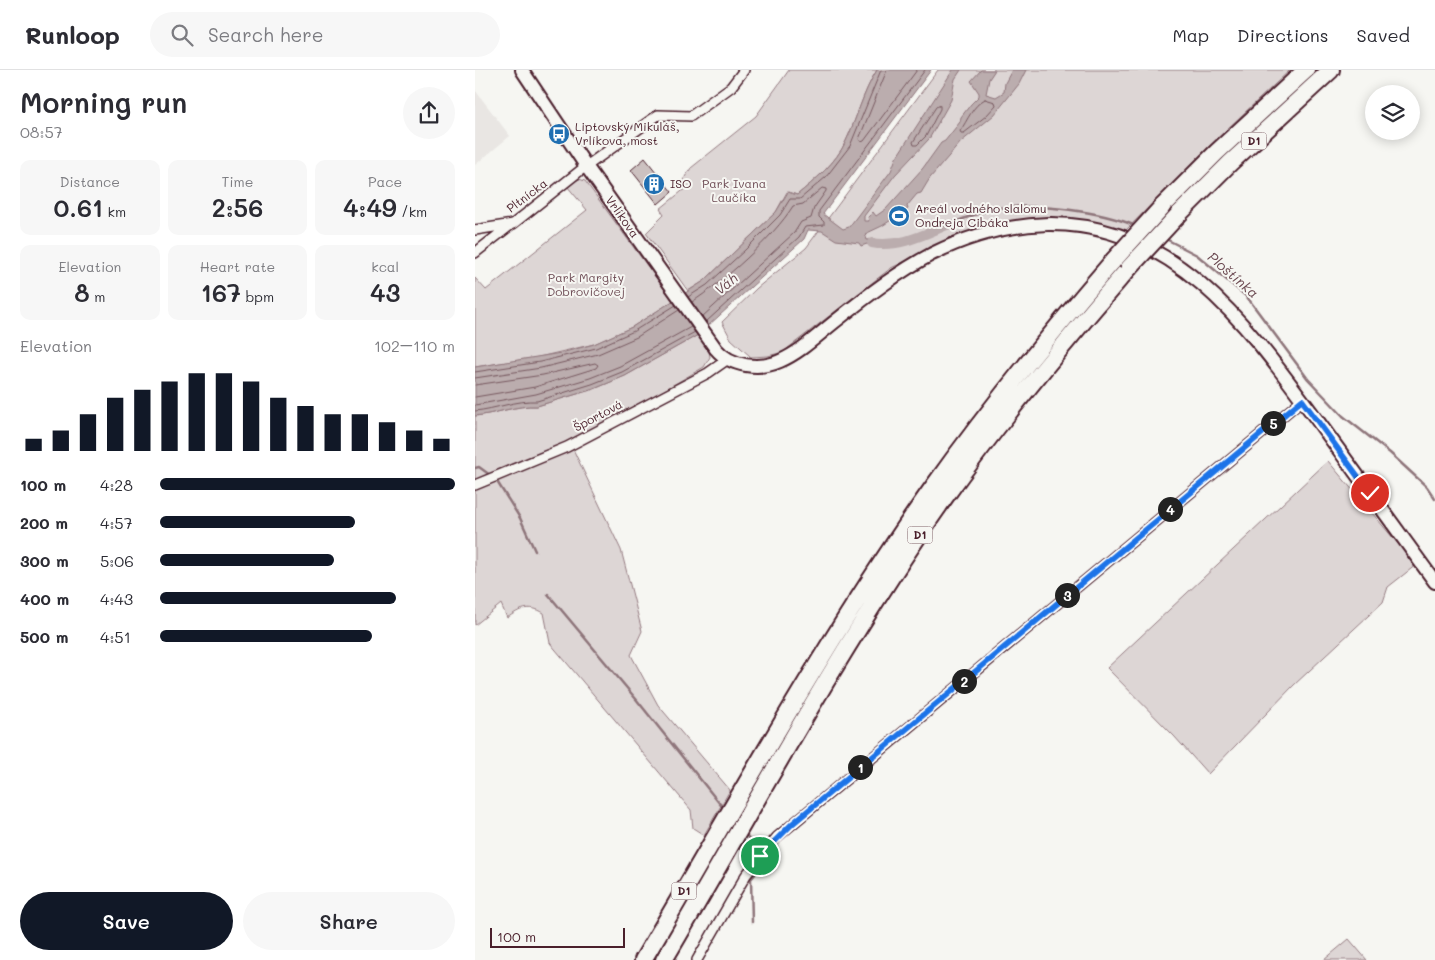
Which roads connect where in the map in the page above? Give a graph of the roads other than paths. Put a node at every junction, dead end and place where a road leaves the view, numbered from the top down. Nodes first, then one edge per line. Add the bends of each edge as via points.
1 (522, 70) edge
2 (745, 70) edge
3 (1306, 70) edge
4 (1331, 70) edge
5 (586, 166) junction
6 (513, 224) junction
7 (475, 230) edge
8 (475, 253) edge
9 (728, 359) junction
10 (1302, 400) junction
11 (475, 485) edge
12 (1435, 582) edge
13 (643, 960) edge
14 (664, 960) edge
15 (697, 960) edge

1 - 5 street, Vrlíkova
2 - 5 street, Pltnícka via 731,87 691,116 658,115
3 - 13 highway, D1, bridge via 1162,207 1000,395 931,490 825,652
4 - 14 highway, D1, bridge via 1229,163 1129,268 1042,369 945,498 836,666
5 - 6 street, Pltnícka
5 - 9 street, Vrlíkova via 710,341
6 - 7 street, Pltnícka
6 - 8 street
9 - 10 street via 757,365 780,361 898,274 965,240 1024,225 1066,224 1102,231 1141,244 1194,277 1241,321
9 - 11 street, Športová via 708,373 567,447
10 - 12 street
10 - 15 street via 777,837 746,875

